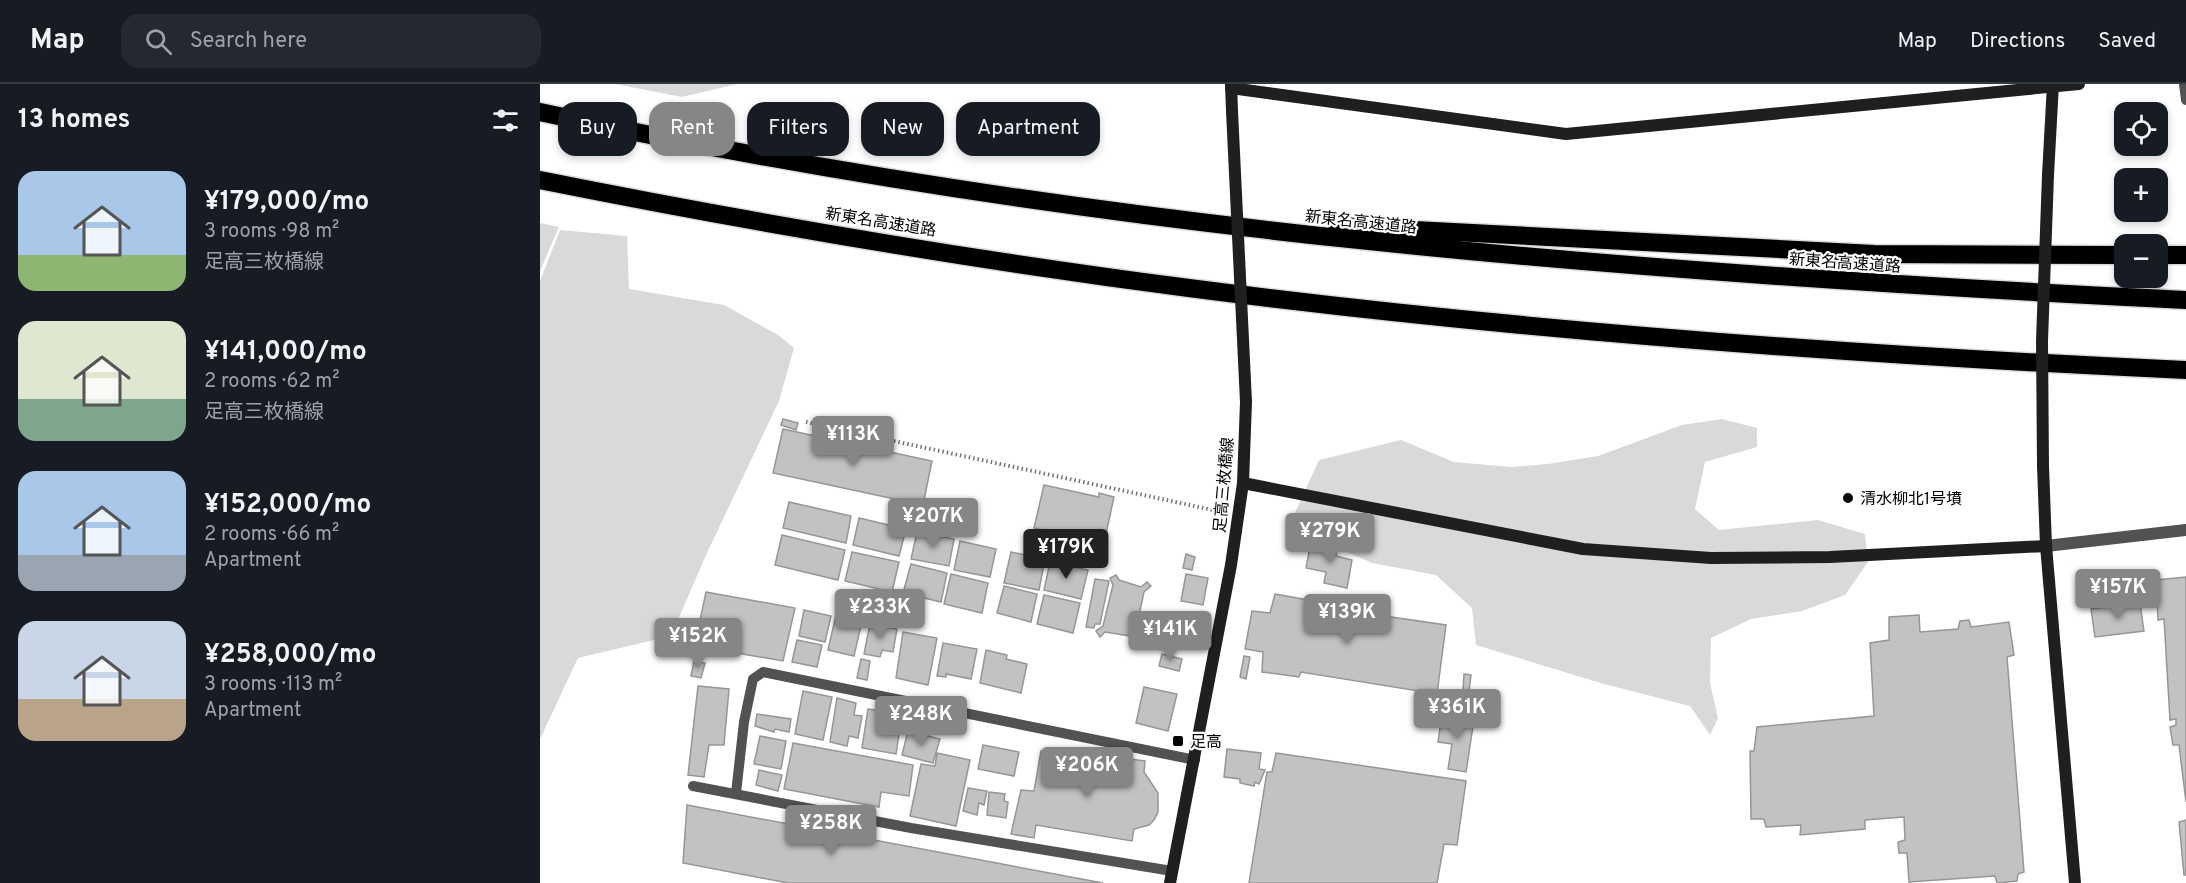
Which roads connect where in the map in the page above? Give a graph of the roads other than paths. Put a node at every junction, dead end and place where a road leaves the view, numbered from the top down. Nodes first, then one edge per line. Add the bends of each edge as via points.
1 (2079, 84) edge
2 (2184, 84) edge
3 (2053, 85) edge
4 (1231, 86) edge
5 (2186, 100) edge
6 (540, 112) edge
7 (540, 180) edge
8 (1147, 216) junction
9 (2114, 255) edge
10 (2168, 255) edge
11 (2186, 255) edge
12 (2186, 300) edge
13 (2079, 365) junction
14 (2186, 370) edge
15 (2186, 377) edge
16 (1243, 483) junction
17 (2186, 530) edge
18 (2046, 546) junction
19 (1195, 760) junction
20 (693, 786) dead end
21 (736, 793) junction
22 (1171, 877) edge
23 (2075, 883) edge

1 - 3 street
2 - 5 lane
3 - 4 street via 1566,134
3 - 18 street, bridge via 2042,341
4 - 16 street, 足高三枚橋線, bridge via 1246,402
6 - 8 highway, 新東名高速道路 via 635,133 891,178
7 - 13 highway, 新東名高速道路 via 899,245 1188,288 1460,319 1803,349
8 - 9 highway via 1874,254
8 - 12 highway, 新東名高速道路 via 1423,247 1864,284
10 - 11 highway
13 - 14 highway, 新東名高速道路
13 - 15 highway
16 - 18 street via 1583,549 1711,558 1818,558
16 - 19 street, 足高三枚橋線
17 - 18 street
18 - 23 street
19 - 21 lane via 763,672 753,679
19 - 22 street, 足高三枚橋線
20 - 21 lane
21 - 22 lane

